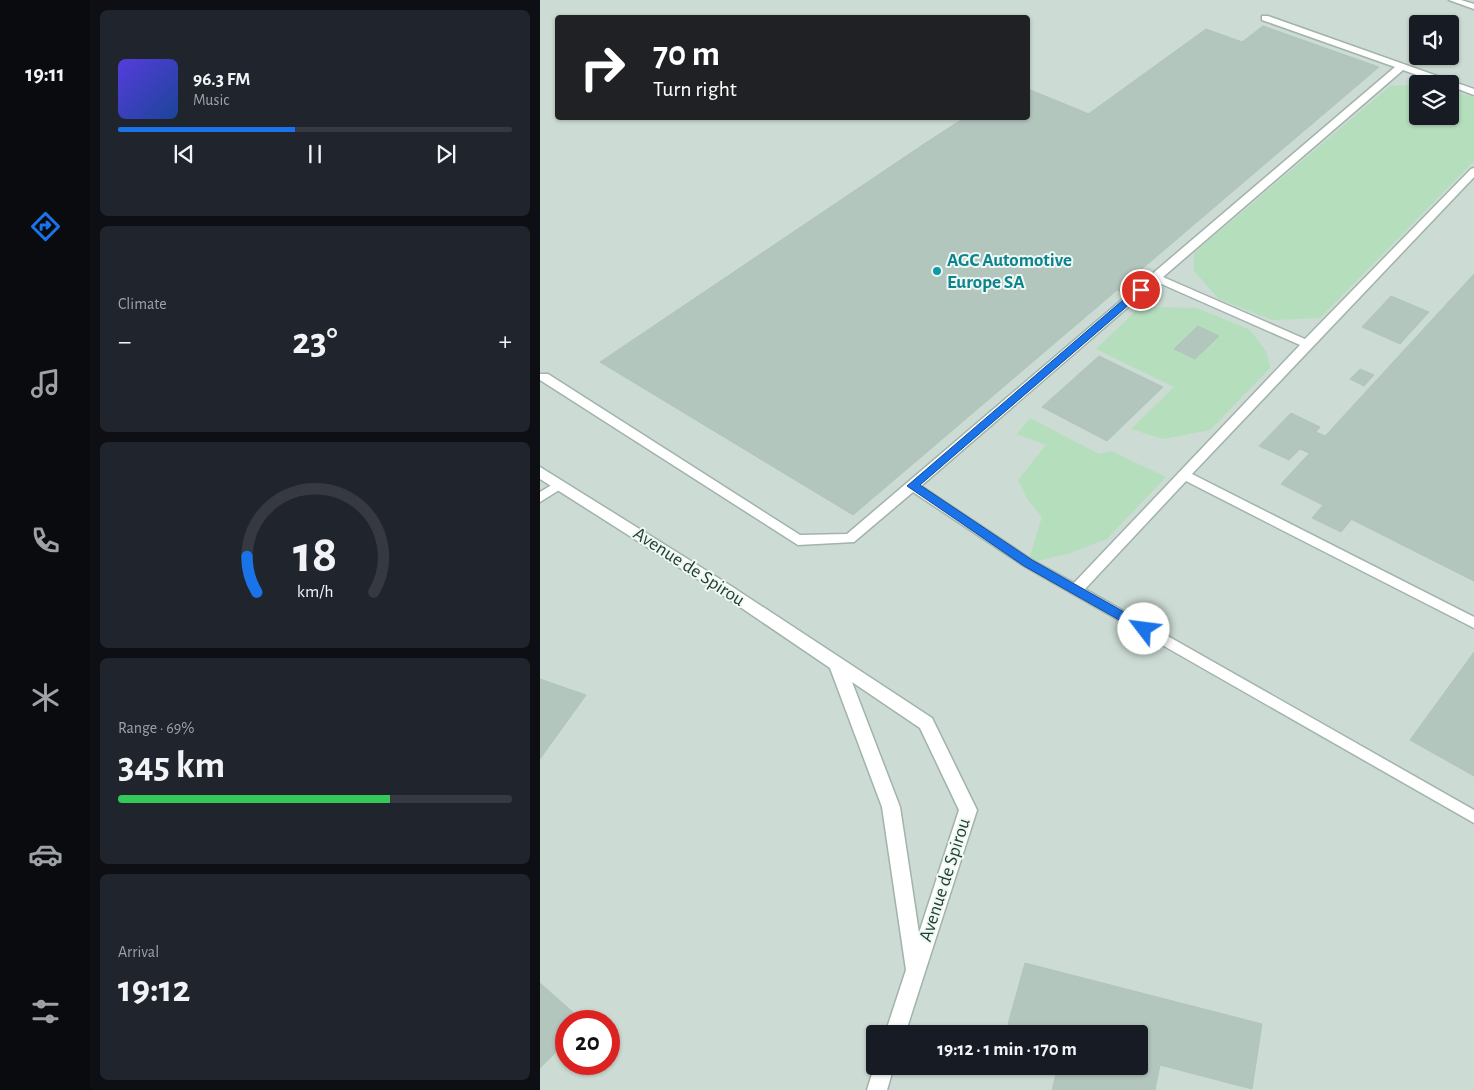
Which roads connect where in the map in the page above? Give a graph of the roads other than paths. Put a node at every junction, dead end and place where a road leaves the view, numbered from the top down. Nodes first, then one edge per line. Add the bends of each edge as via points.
1 (1452, 0) edge
2 (1474, 7) edge
3 (1265, 18) dead end
4 (1402, 66) junction
5 (1474, 92) edge
6 (1474, 171) edge
7 (1156, 277) junction
8 (1307, 344) junction
9 (544, 377) dead end
10 (540, 472) edge
11 (1185, 475) junction
12 (560, 484) junction
13 (913, 486) junction
14 (540, 498) edge
15 (1076, 590) junction
16 (1474, 623) edge
17 (838, 664) junction
18 (1474, 817) edge
19 (915, 972) junction
20 (898, 1025) edge
21 (881, 1075) edge
22 (877, 1090) edge

1 - 2 lane
3 - 4 lane
4 - 5 lane
4 - 7 lane
6 - 8 lane
7 - 8 lane
7 - 13 lane
8 - 11 lane
9 - 13 lane via 798,540 850,539
10 - 12 street, Avenue de Spirou
11 - 15 lane
11 - 16 lane
12 - 14 lane
12 - 17 street, Avenue de Spirou
13 - 15 lane via 1028,563
15 - 18 lane
17 - 19 street, Avenue de Spirou via 891,807
17 - 19 street, Avenue de Spirou via 926,723 968,810
19 - 20 street, Avenue de Spirou
21 - 22 street

